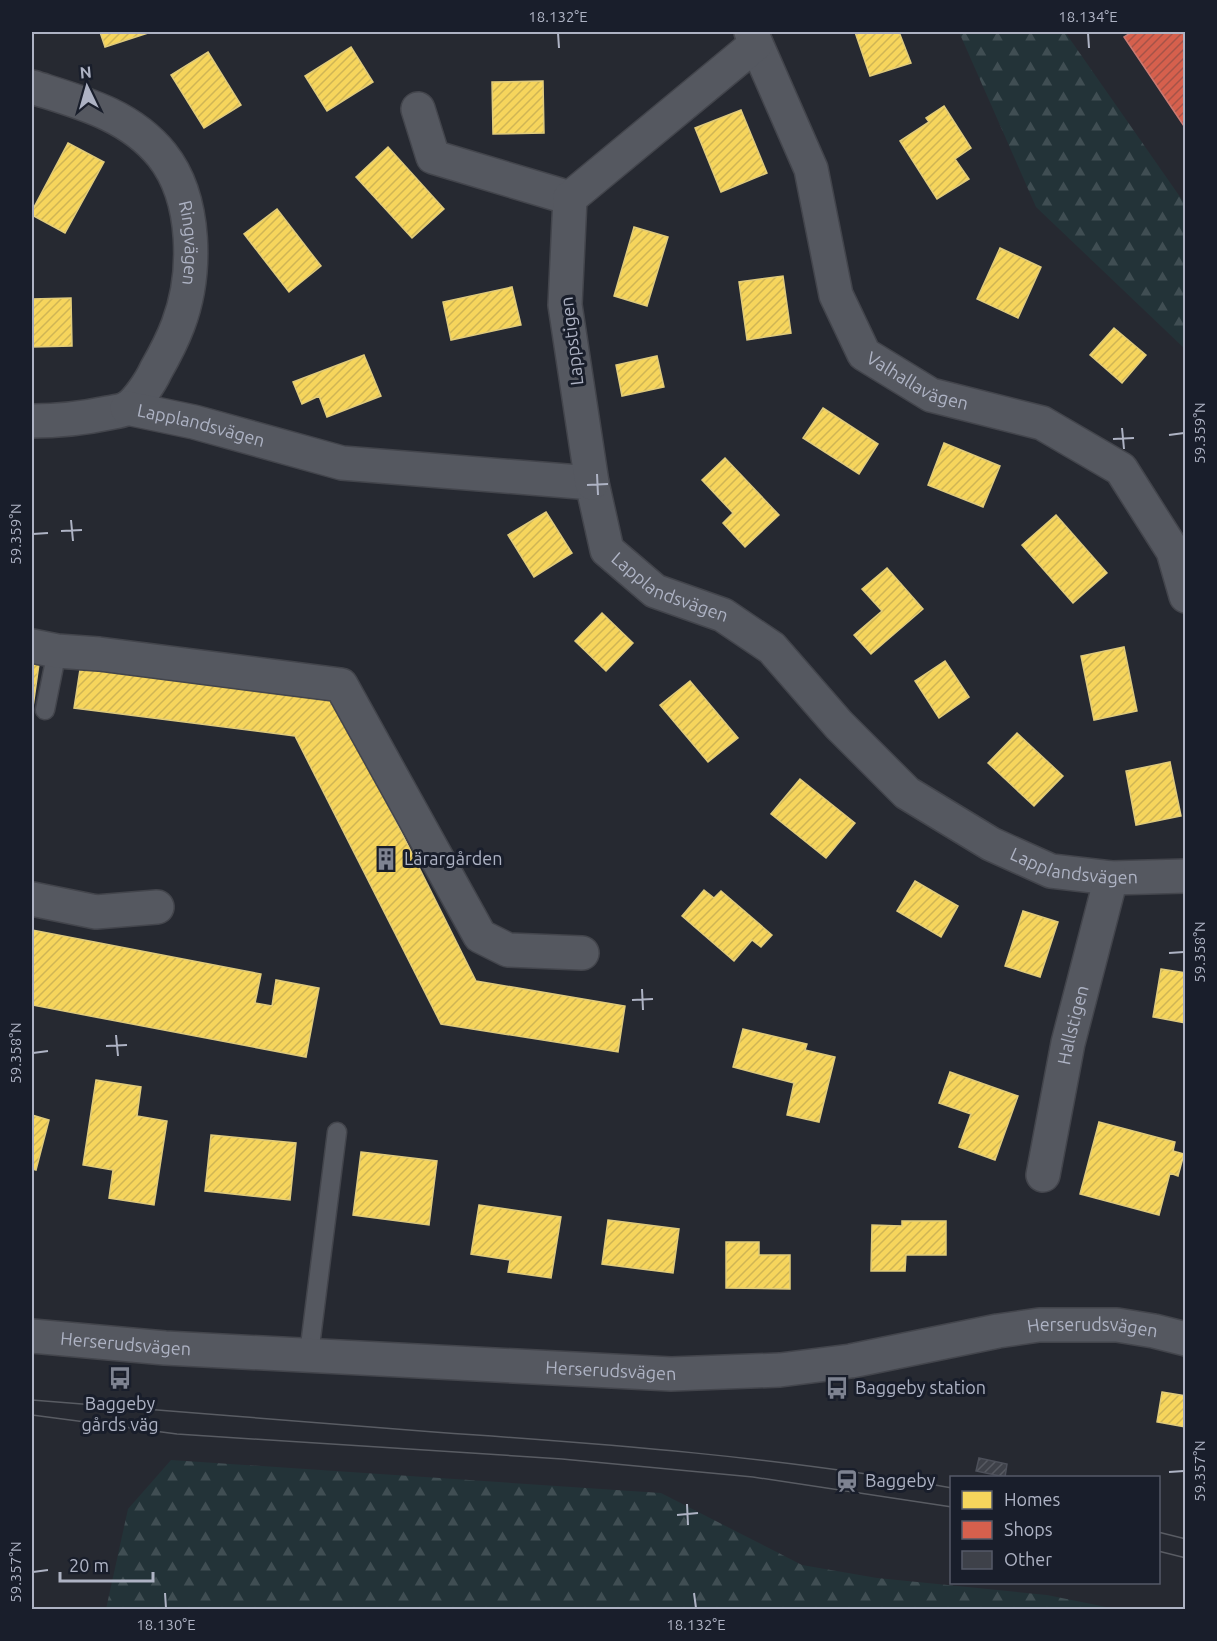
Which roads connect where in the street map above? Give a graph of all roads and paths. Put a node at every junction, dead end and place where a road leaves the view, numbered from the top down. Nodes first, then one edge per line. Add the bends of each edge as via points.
1 (754, 38) edge
2 (32, 87) edge
3 (418, 109) dead end
4 (570, 198) junction
5 (127, 408) junction
6 (32, 421) edge
7 (592, 483) junction
8 (1185, 596) edge
9 (44, 649) edge
10 (45, 710) dead end
11 (1185, 876) edge
12 (1111, 878) junction
13 (32, 899) edge
14 (157, 907) dead end
15 (582, 953) dead end
16 (337, 1132) dead end
17 (1043, 1175) dead end
18 (32, 1336) edge
19 (1185, 1339) edge
20 (309, 1354) junction

1 - 4 street
1 - 8 street, Valhallavägen via 811,169 836,295 864,354 931,395 1042,423 1121,469 1173,551
2 - 5 street, Ringvägen via 100,109 133,127 162,155 178,183 187,212 188,274 178,324 149,384
3 - 4 street via 433,157
4 - 7 street, Lappstigen via 564,305
5 - 6 street via 74,420
5 - 7 street, Lapplandsvägen via 194,422 342,463
7 - 12 street, Lapplandsvägen via 607,550 655,591 723,615 772,648 839,726 907,793 990,844 1051,871
9 - 10 lane
9 - 15 street via 341,686 480,936 507,950
11 - 12 street, Lapplandsvägen
12 - 17 street, Hallstigen via 1068,1043
13 - 14 street via 96,912
16 - 20 lane
18 - 20 street, Herserudsvägen via 165,1348
19 - 20 street, Herserudsvägen via 1117,1325 1039,1325 827,1364 671,1374

